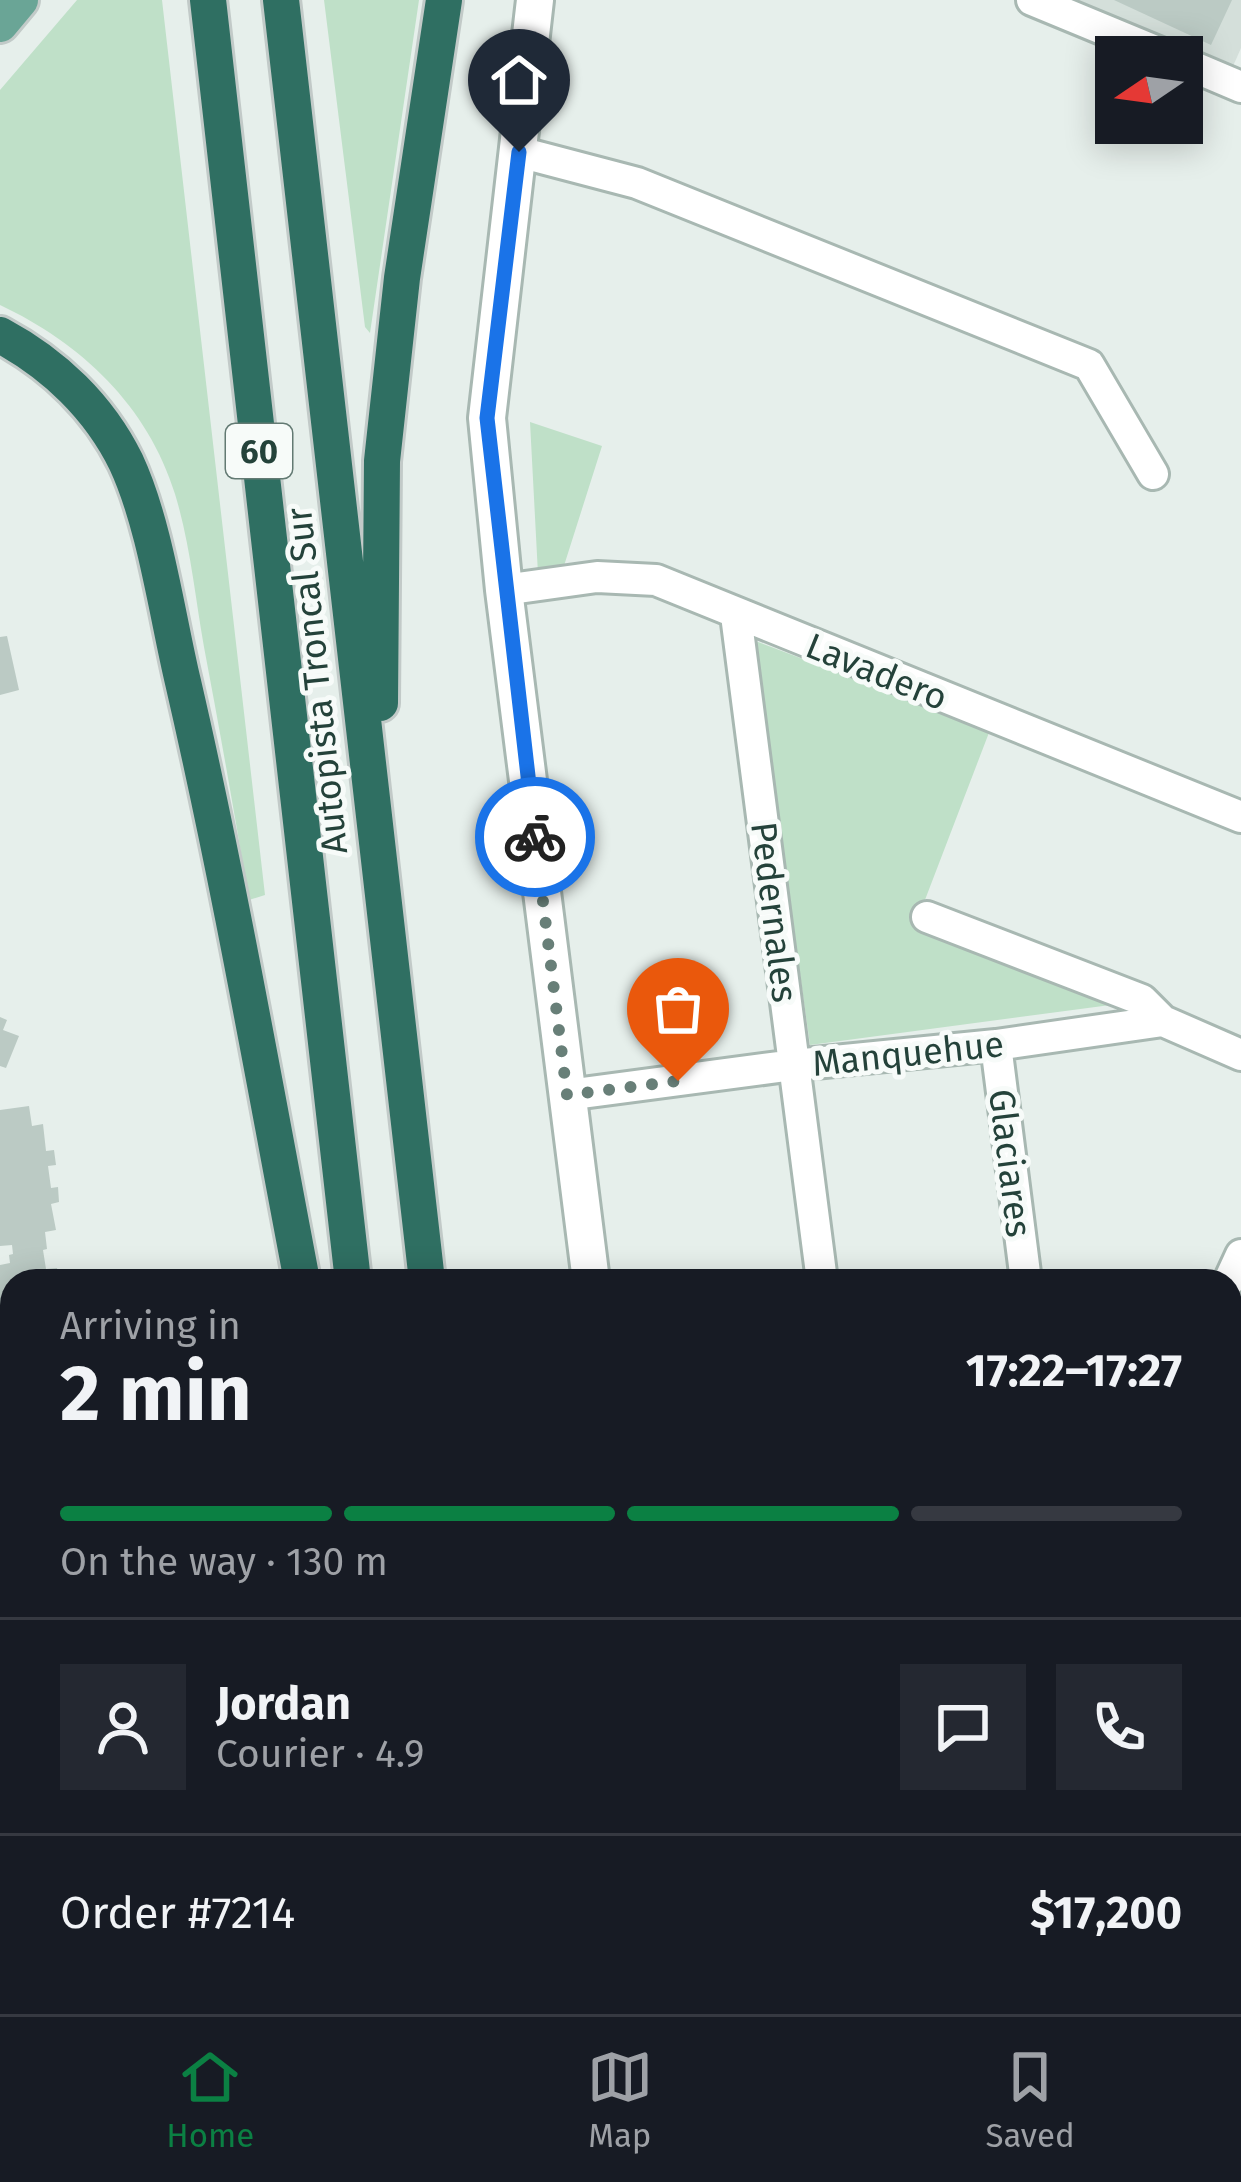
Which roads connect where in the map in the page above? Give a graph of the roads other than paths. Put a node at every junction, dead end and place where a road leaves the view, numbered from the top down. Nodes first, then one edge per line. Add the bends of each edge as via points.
1 (20, 0) edge
2 (208, 0) edge
3 (280, 0) edge
4 (444, 0) edge
5 (535, 0) edge
6 (1032, 0) edge
7 (0, 24) edge
8 (1119, 36) edge
9 (1203, 71) edge
10 (1241, 86) edge
11 (519, 152) junction
12 (0, 335) edge
13 (1153, 474) dead end
14 (504, 590) junction
15 (736, 615) junction
16 (1241, 817) edge
17 (379, 868) junction
18 (926, 916) dead end
19 (1163, 1021) junction
20 (996, 1045) junction
21 (1241, 1055) edge
22 (794, 1065) junction
23 (567, 1095) junction
24 (300, 1269) edge
25 (351, 1269) edge
26 (426, 1269) edge
27 (589, 1269) edge
28 (820, 1269) edge
29 (1024, 1269) edge

1 - 7 main road
2 - 25 highway, Autopista Troncal Sur / 60
3 - 17 highway, Autopista Troncal Sur / 60
4 - 17 highway via 382,461
5 - 11 street
6 - 8 street
9 - 10 street
11 - 13 street via 637,183 1089,365
11 - 14 street via 487,418
12 - 24 highway via 87,403 140,496 214,819
14 - 15 street, Lavadero via 597,577 656,580
14 - 23 street
15 - 16 street, Lavadero
15 - 22 street, Pedernales
17 - 26 highway, Autopista Troncal Sur / 60
18 - 19 street via 1142,1000
19 - 20 street, Manquehue
19 - 21 street
20 - 22 street, Manquehue
20 - 29 street, Glaciares
22 - 23 street, Manquehue
22 - 28 street, Pedernales
23 - 27 street

